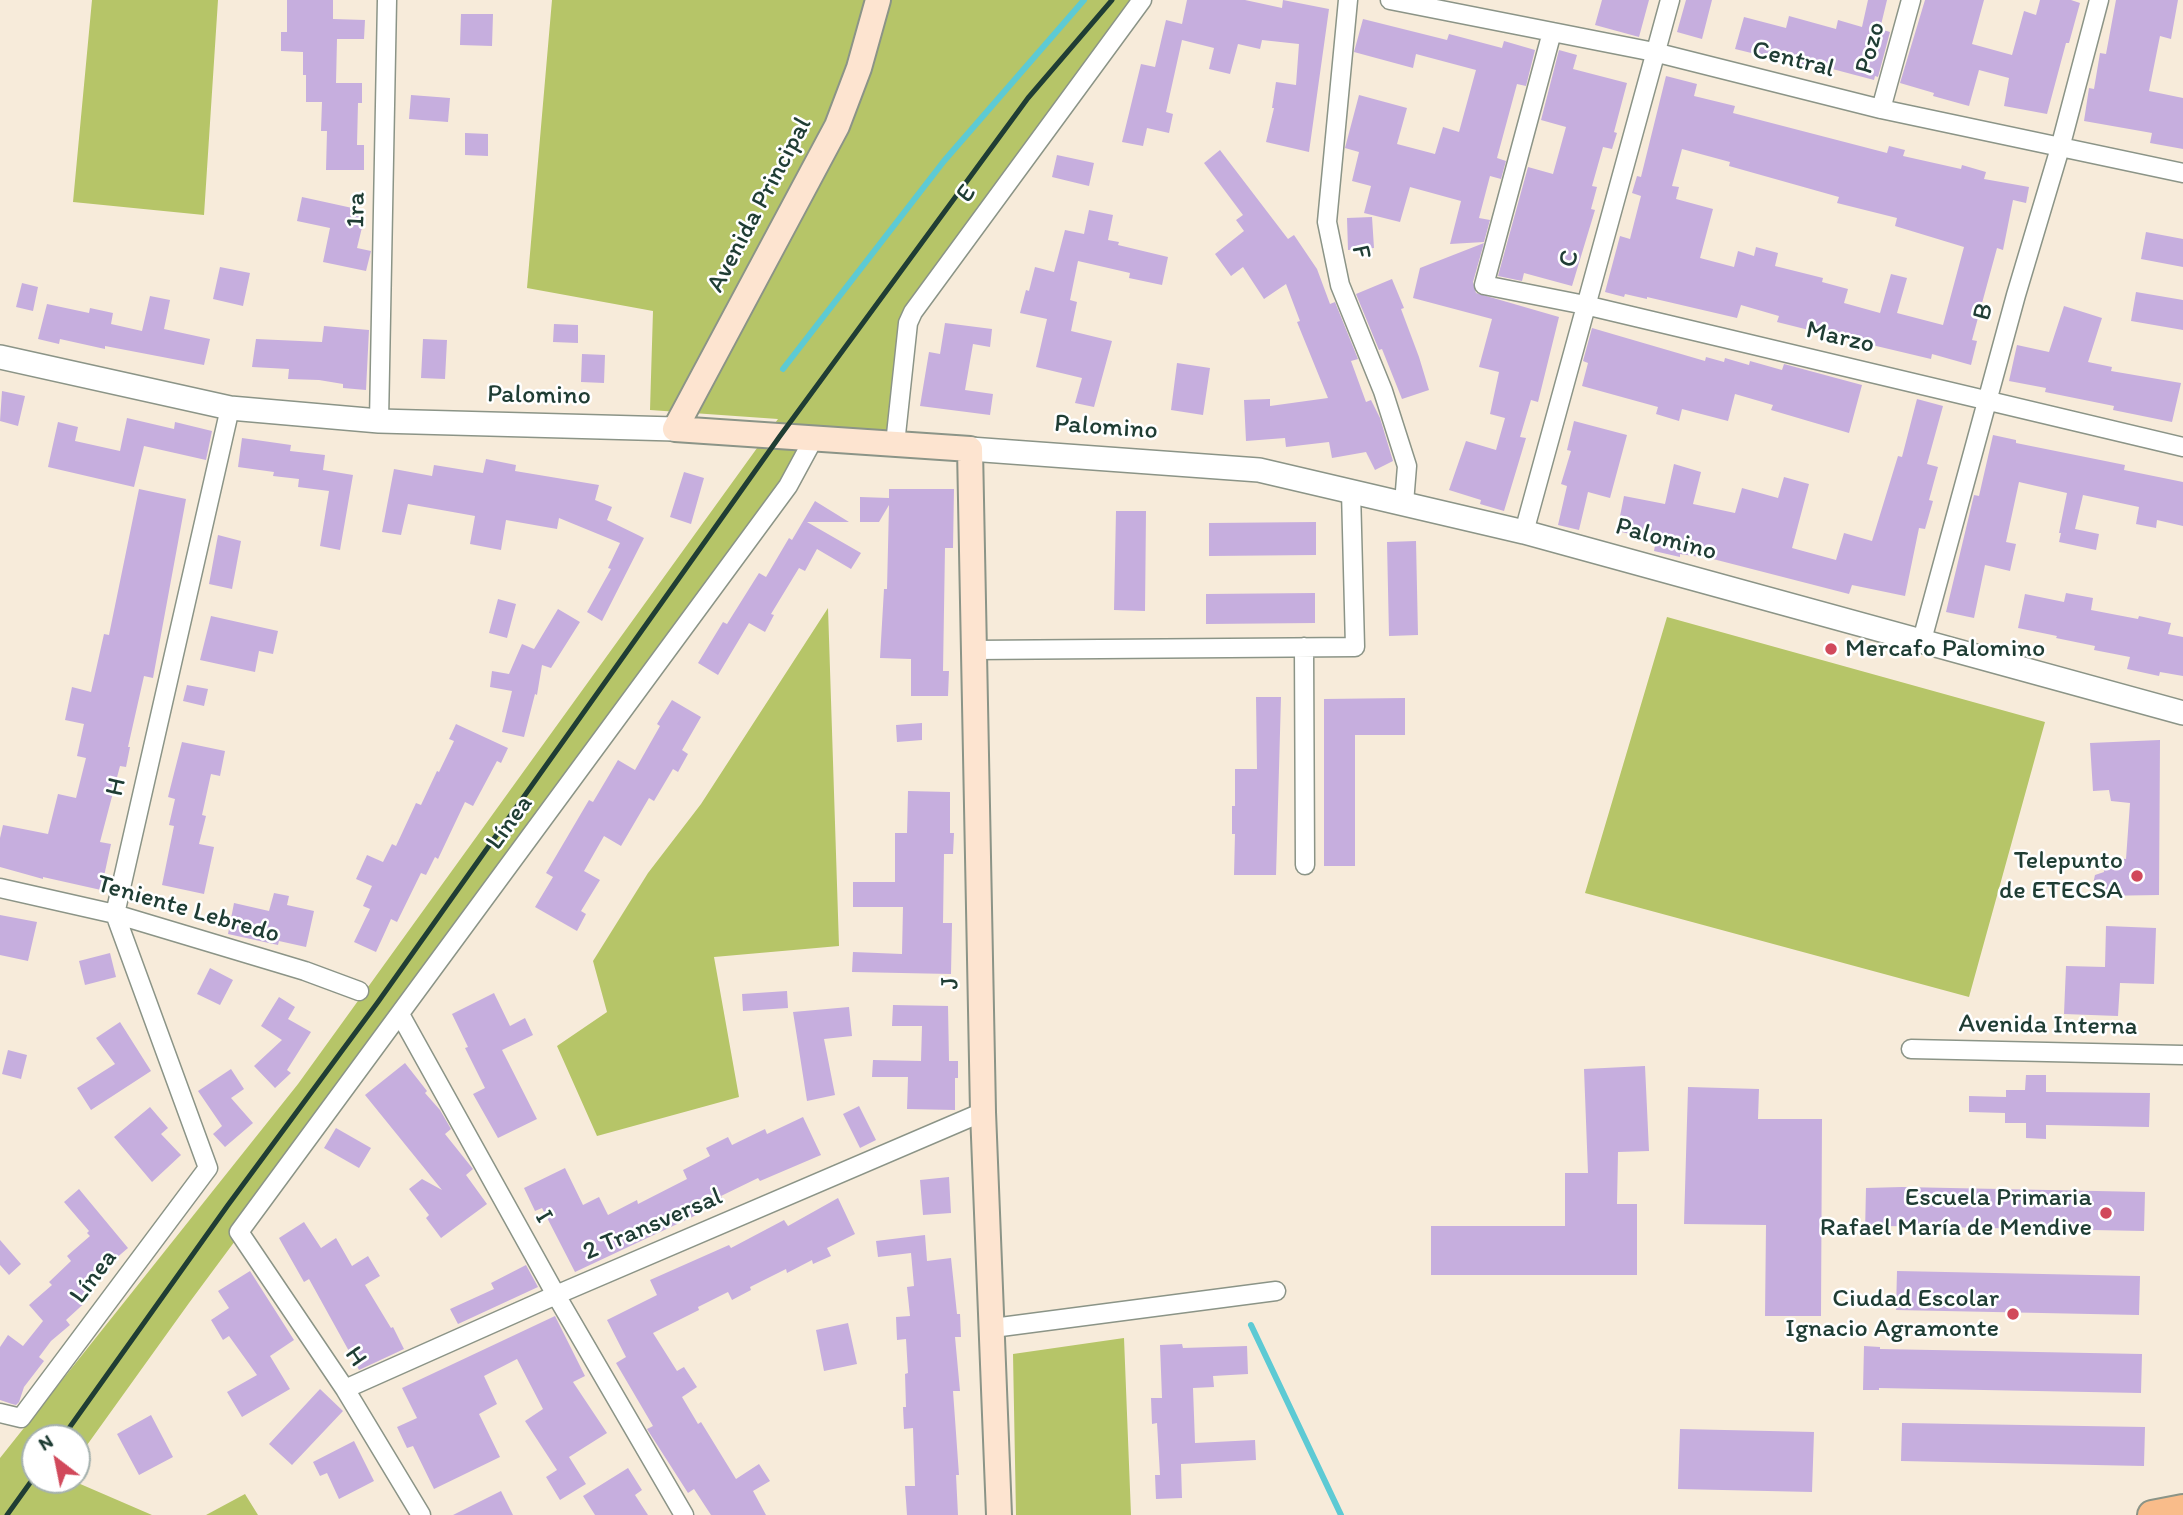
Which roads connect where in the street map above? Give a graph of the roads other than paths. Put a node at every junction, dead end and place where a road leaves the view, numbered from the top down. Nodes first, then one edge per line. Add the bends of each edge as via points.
1 (387, 0) edge
2 (878, 0) edge
3 (1142, 0) edge
4 (1348, 0) edge
5 (1390, 0) edge
6 (1670, 0) edge
7 (1912, 0) edge
8 (2099, 0) edge
9 (1552, 32) junction
10 (1654, 52) junction
11 (1881, 109) junction
12 (2060, 148) junction
13 (2183, 173) edge
14 (1585, 306) junction
15 (0, 357) edge
16 (1987, 400) junction
17 (230, 408) junction
18 (379, 422) junction
19 (675, 429) junction
20 (814, 438) junction
21 (895, 444) junction
22 (2183, 447) edge
23 (970, 449) junction
24 (1351, 491) junction
25 (1404, 503) junction
26 (1524, 533) junction
27 (1922, 640) junction
28 (1304, 647) junction
29 (974, 650) junction
30 (2183, 713) edge
31 (1305, 865) dead end
32 (0, 888) edge
33 (115, 914) junction
34 (359, 991) dead end
35 (401, 1016) junction
36 (1911, 1049) dead end
37 (2183, 1055) edge
38 (983, 1112) junction
39 (240, 1232) joint
40 (1276, 1291) dead end
41 (556, 1295) junction
42 (993, 1328) junction
43 (345, 1390) junction
44 (0, 1413) edge
45 (2183, 1509) edge
46 (421, 1515) edge
47 (684, 1515) edge
48 (999, 1515) edge
49 (2152, 1515) edge

1 - 18 street, 1ra
2 - 19 main road, Avenida Principal via 837,126
3 - 21 street, E via 913,312
4 - 25 street, F via 1327,222 1340,285 1383,391 1407,466
5 - 9 street, Central
6 - 10 street, C
7 - 11 street, Pozo
8 - 12 street, B
9 - 10 street, Central
9 - 14 street, Marzo via 1484,285
10 - 11 street, Central
10 - 14 street, C
11 - 12 street, Central
12 - 13 street, Central
12 - 16 street, B
14 - 16 street, Marzo
14 - 26 street, C
15 - 17 street, Palomino
16 - 22 street, Marzo
16 - 27 street, B
17 - 18 street, Palomino
17 - 33 street, H
18 - 19 street, Palomino
19 - 20 main road, Palomino
20 - 21 main road, Palomino
20 - 35 street, Línea via 788,486
21 - 23 main road, Palomino
23 - 24 street, Palomino via 1259,470
23 - 29 main road, J
24 - 25 street, Palomino
24 - 28 street via 1355,647
25 - 26 street, Palomino
26 - 27 street, Palomino
27 - 30 street, Palomino
28 - 29 street
28 - 31 street
29 - 38 main road, J
32 - 33 street, Teniente Lebredo
33 - 34 street, Teniente Lebredo
33 - 44 street, Línea via 208,1168 21,1418
35 - 39 street, Línea
35 - 41 street, I
36 - 37 street, Avenida Interna
38 - 41 street, 2 Transversal
38 - 42 main road, J
39 - 43 street, H
40 - 42 street
41 - 43 street, 2 Transversal
41 - 47 street, I
42 - 48 main road, J
43 - 46 street, H
45 - 49 main road

